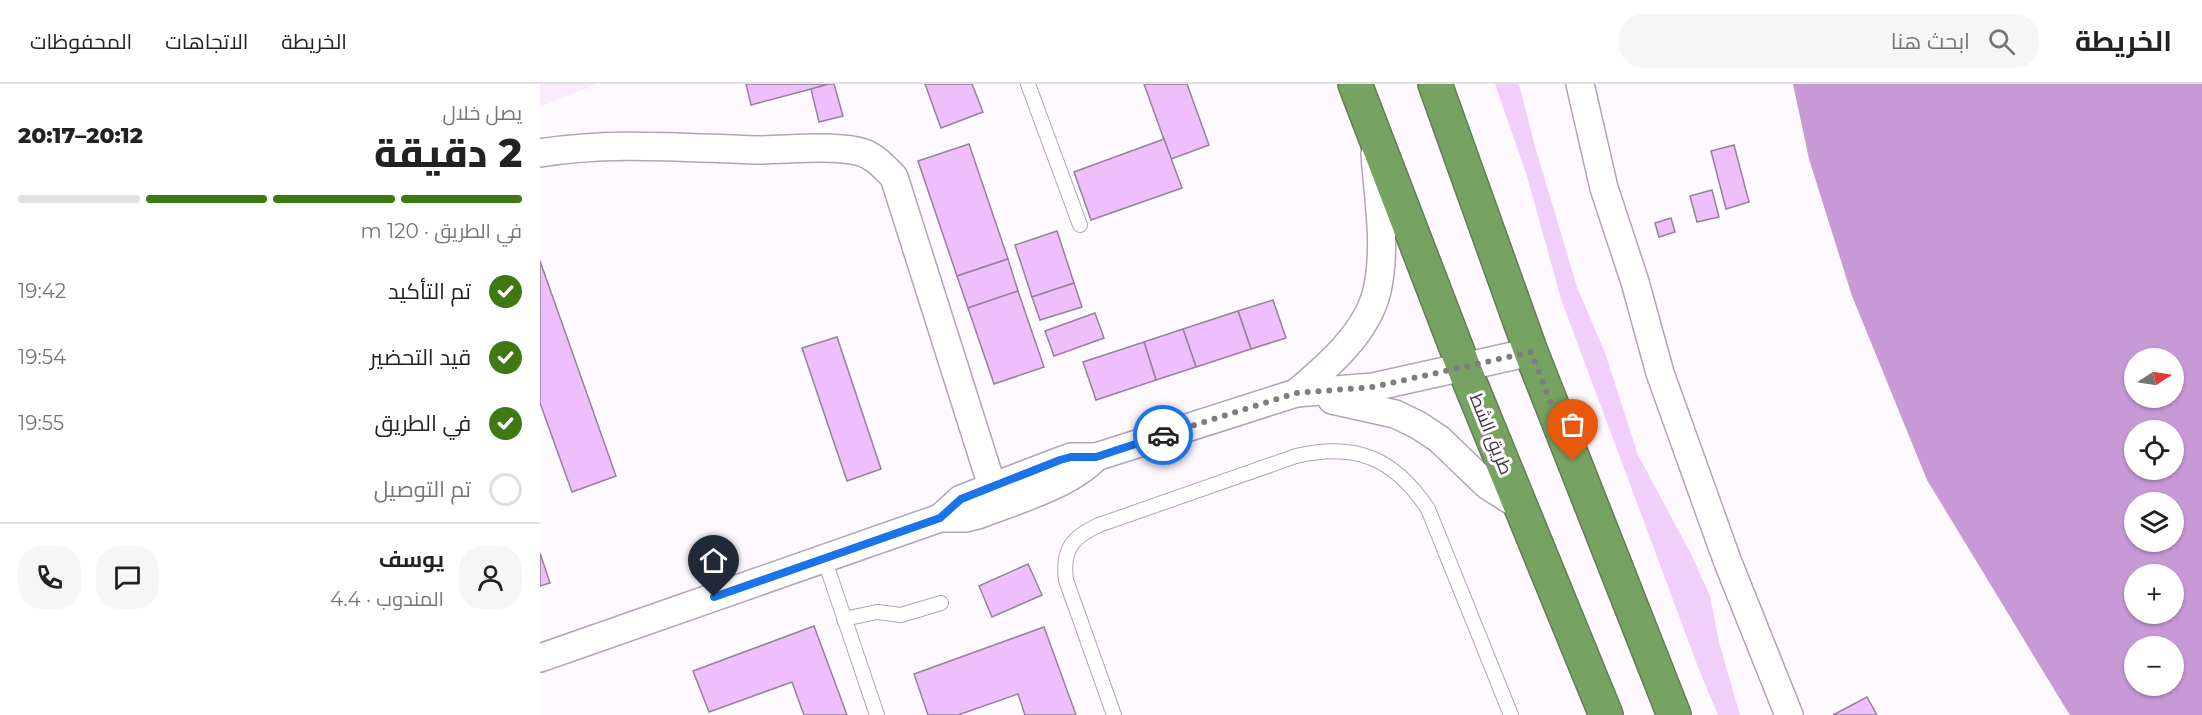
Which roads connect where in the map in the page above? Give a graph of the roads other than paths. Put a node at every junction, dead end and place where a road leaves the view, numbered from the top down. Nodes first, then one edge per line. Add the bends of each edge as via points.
1 (1028, 84) edge
2 (1355, 84) edge
3 (1435, 84) edge
4 (1580, 84) edge
5 (1373, 131) junction
6 (540, 153) edge
7 (1080, 225) dead end
8 (1531, 352) junction
9 (1464, 368) junction
10 (1296, 393) junction
11 (1096, 457) junction
12 (992, 486) junction
13 (1520, 506) junction
14 (940, 518) junction
15 (824, 558) junction
16 (941, 603) dead end
17 (844, 619) junction
18 (540, 658) edge
19 (877, 715) edge
20 (1114, 715) edge
21 (1511, 715) edge
22 (1606, 715) edge
23 (1674, 715) edge
24 (1789, 715) edge

1 - 7 lane
2 - 5 highway, طريق الشط
3 - 8 highway
4 - 24 street via 1604,188 1660,373 1727,560
5 - 9 highway, طريق الشط
5 - 10 street via 1382,255 1377,292 1362,324 1341,352
6 - 12 street via 611,147 828,149 859,152 878,160 894,177
8 - 9 street
8 - 23 highway
9 - 10 street via 1373,387
9 - 13 highway, طريق الشط
10 - 11 street
10 - 13 street via 1395,414 1418,425 1439,439 1487,485
11 - 12 street via 1060,460
11 - 14 street via 1066,479 978,515
12 - 14 street via 961,499
13 - 22 highway, طريق الشط
14 - 15 street
15 - 17 lane
15 - 18 street
16 - 17 lane via 901,615 877,612
17 - 19 lane
20 - 21 lane via 1066,580 1064,566 1074,540 1099,525 1320,451 1346,451 1371,457 1413,487 1428,509

